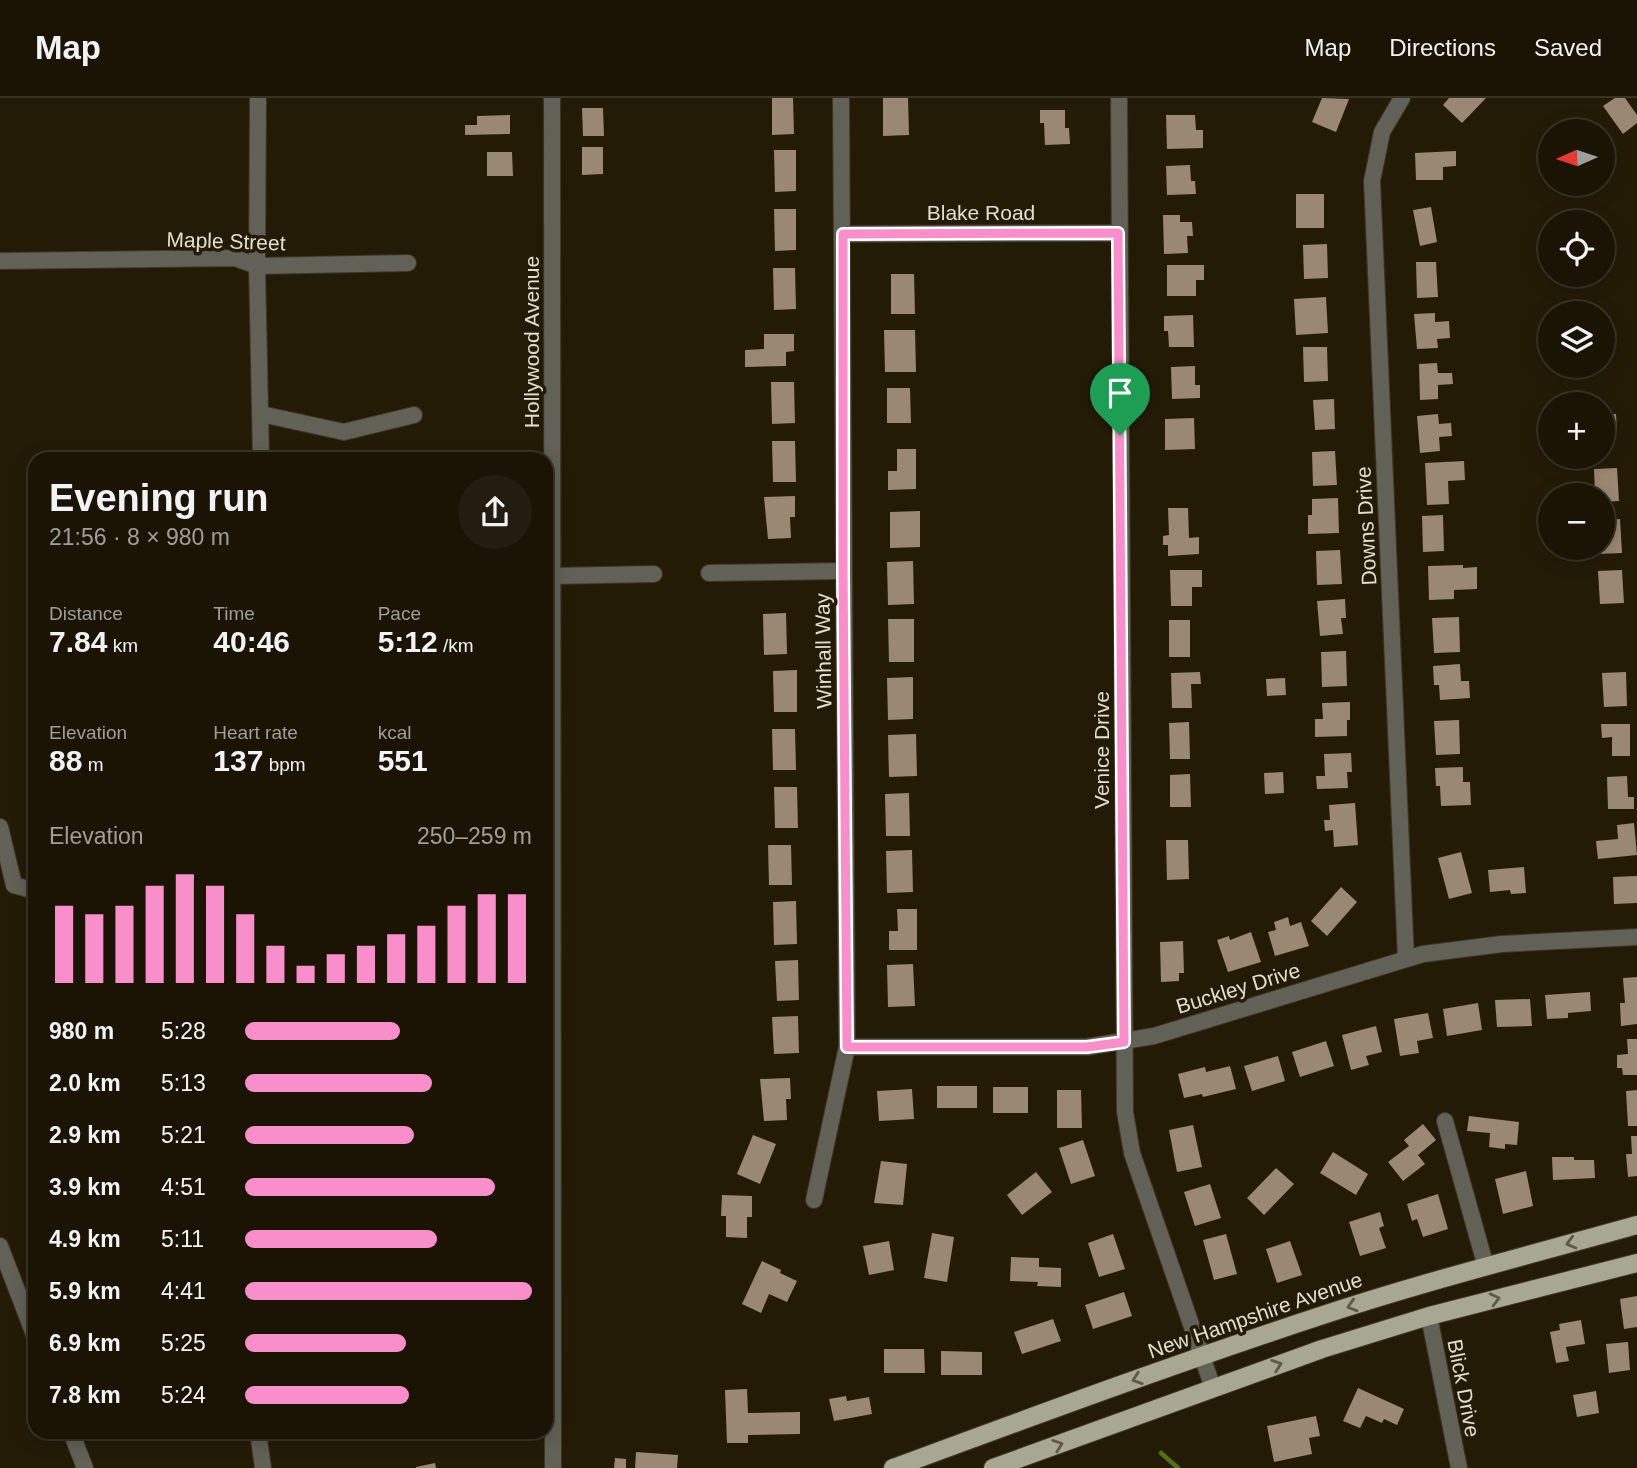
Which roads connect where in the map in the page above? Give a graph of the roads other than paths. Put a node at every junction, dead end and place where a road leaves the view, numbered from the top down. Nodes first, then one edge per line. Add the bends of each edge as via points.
1 (258, 98) edge
2 (552, 98) edge
3 (841, 98) edge
4 (1119, 98) edge
5 (1402, 98) edge
6 (1118, 233) junction
7 (843, 234) junction
8 (0, 261) edge
9 (408, 263) dead end
10 (257, 266) junction
11 (261, 414) junction
12 (414, 415) dead end
13 (261, 452) edge
14 (552, 452) edge
15 (843, 571) junction
16 (709, 573) dead end
17 (654, 574) dead end
18 (553, 576) edge
19 (0, 827) edge
20 (14, 885) junction
21 (28, 889) edge
22 (0, 896) edge
23 (1637, 937) edge
24 (1406, 959) junction
25 (1124, 1042) junction
26 (847, 1047) junction
27 (1445, 1121) dead end
28 (814, 1200) dead end
29 (1637, 1225) edge
30 (0, 1246) edge
31 (1637, 1262) edge
32 (1486, 1266) junction
33 (1429, 1316) junction
34 (28, 1319) edge
35 (1202, 1357) junction
36 (1213, 1388) junction
37 (74, 1439) edge
38 (258, 1439) edge
39 (552, 1439) edge
40 (85, 1468) edge
41 (263, 1468) edge
42 (552, 1468) edge
43 (893, 1468) edge
44 (993, 1468) edge
45 (1459, 1468) edge

1 - 10 street
2 - 14 street, Hollywood Avenue
3 - 7 street, Winhall Way
4 - 6 street, Venice Drive
5 - 24 street, Downs Drive via 1382,132 1372,181
6 - 7 street, Blake Road
6 - 25 street, Venice Drive
7 - 15 street, Winhall Way
8 - 10 street, Maple Street via 235,258
9 - 10 street, Maple Street
10 - 11 street
11 - 12 street via 344,432
11 - 13 street
15 - 16 street
15 - 26 street, Winhall Way
17 - 18 street
19 - 20 street
20 - 21 street
20 - 22 street
23 - 24 street, Buckley Drive via 1502,944
24 - 25 street, Buckley Drive
25 - 26 street, Buckley Drive via 1087,1047
25 - 35 street, Venice Drive via 1125,1112 1132,1153
26 - 28 street, Winhall Way
27 - 32 street
29 -> 32 main road, New Hampshire Avenue
30 - 34 street
33 -> 31 main road
32 -> 35 main road, New Hampshire Avenue
36 -> 33 main road
33 - 45 street, Blick Drive
35 - 36 street, Venice Drive
35 -> 43 main road, New Hampshire Avenue
44 -> 36 main road
37 - 40 street
38 - 41 street
39 - 42 street, Hollywood Avenue

